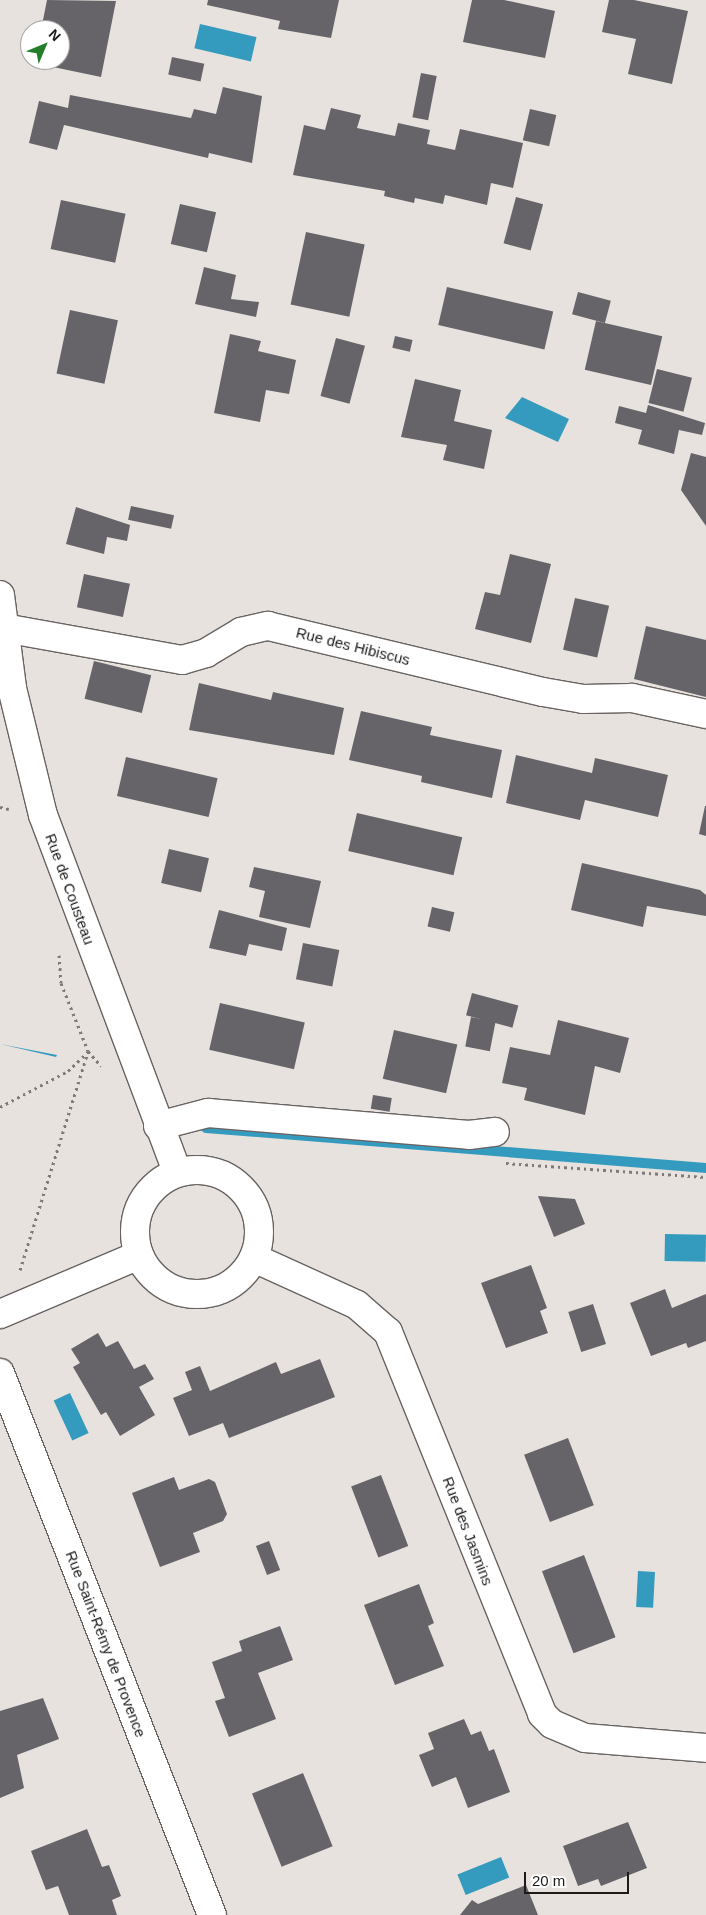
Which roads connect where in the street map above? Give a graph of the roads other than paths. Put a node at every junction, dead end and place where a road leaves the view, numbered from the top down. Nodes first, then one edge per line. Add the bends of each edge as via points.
1 (0, 595) edge
2 (4, 628) junction
3 (706, 714) edge
4 (158, 1126) junction
5 (495, 1132) dead end
6 (177, 1172) junction
7 (139, 1255) junction
8 (254, 1258) junction
9 (0, 1314) edge
10 (0, 1373) edge
11 (706, 1748) edge
12 (212, 1915) edge

1 - 2 street, Rue de Cousteau
2 - 3 street, Rue des Hibiscus via 182,660 206,654 241,632 268,626 543,692 583,699 632,698
2 - 4 street, Rue de Cousteau via 12,688 43,815
4 - 5 street via 208,1113 469,1135
4 - 6 street, Rue de Cousteau
6 - 7 street via 150,1189 138,1209 134,1233
6 - 8 street via 201,1168 224,1174 244,1189 257,1210 260,1234
7 - 8 street via 166,1286 186,1294 226,1288
7 - 9 street
8 - 11 street, Rue des Jasmins via 357,1305 388,1332 542,1714 552,1724 585,1738
10 - 12 street, Rue Saint-Rémy de Provence

